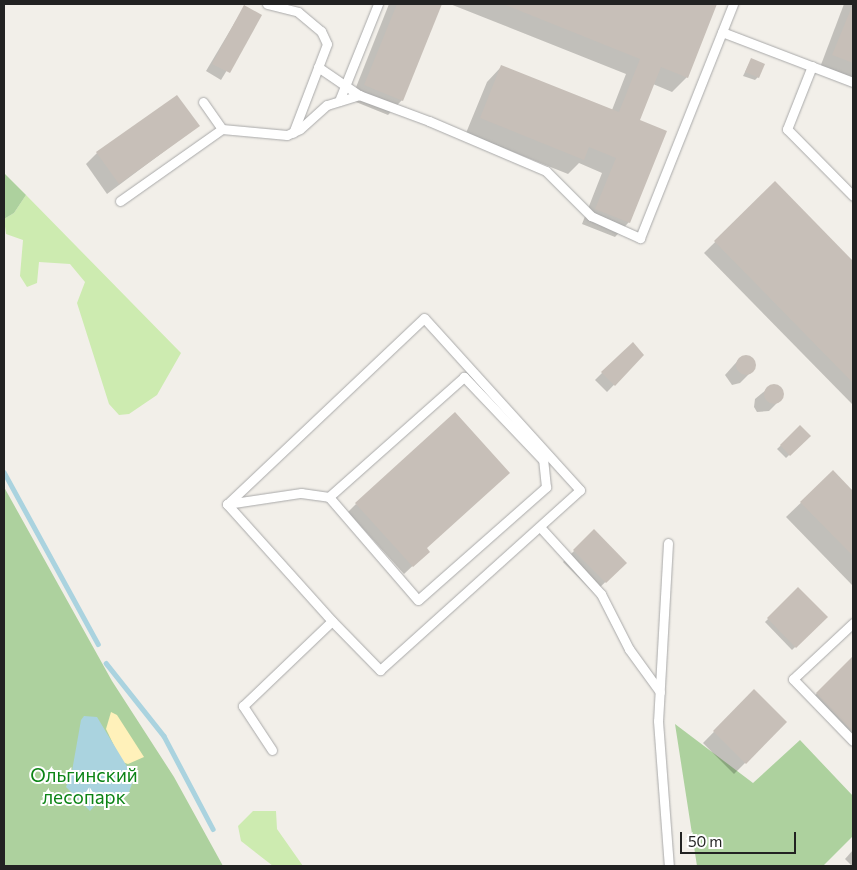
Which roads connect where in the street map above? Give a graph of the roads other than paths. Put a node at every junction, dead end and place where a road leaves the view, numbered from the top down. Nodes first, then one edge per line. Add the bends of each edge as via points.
1 (267, 4) edge
2 (378, 4) edge
3 (733, 4) edge
4 (722, 32) junction
5 (812, 66) junction
6 (318, 67) junction
7 (853, 82) edge
8 (346, 86) junction
9 (359, 95) junction
10 (339, 101) junction
11 (203, 102) dead end
12 (222, 129) junction
13 (293, 133) junction
14 (853, 196) edge
15 (120, 201) dead end
16 (329, 497) junction
17 (227, 504) junction
18 (540, 527) junction
19 (668, 543) dead end
20 (332, 621) junction
21 (853, 623) edge
22 (660, 692) junction
23 (853, 741) edge
24 (272, 750) dead end
25 (669, 866) edge

1 - 6 lane via 298,12 321,30 327,44
2 - 8 lane
3 - 4 lane
4 - 5 lane
4 - 9 lane via 640,238 591,216 554,176 537,166
5 - 7 lane
5 - 14 lane via 787,129
6 - 8 lane
6 - 13 lane
8 - 9 lane
8 - 10 lane
9 - 10 lane
10 - 13 lane via 327,105
11 - 12 lane
12 - 13 lane via 277,136
12 - 15 lane
16 - 16 lane via 418,600 546,487 543,460 464,377
16 - 17 lane via 301,493
17 - 18 lane via 424,318 580,490
17 - 20 lane
18 - 20 lane via 380,670
18 - 22 lane via 601,594 629,649
19 - 22 lane
20 - 24 lane via 243,706
21 - 23 lane via 793,679
22 - 25 lane via 658,721

